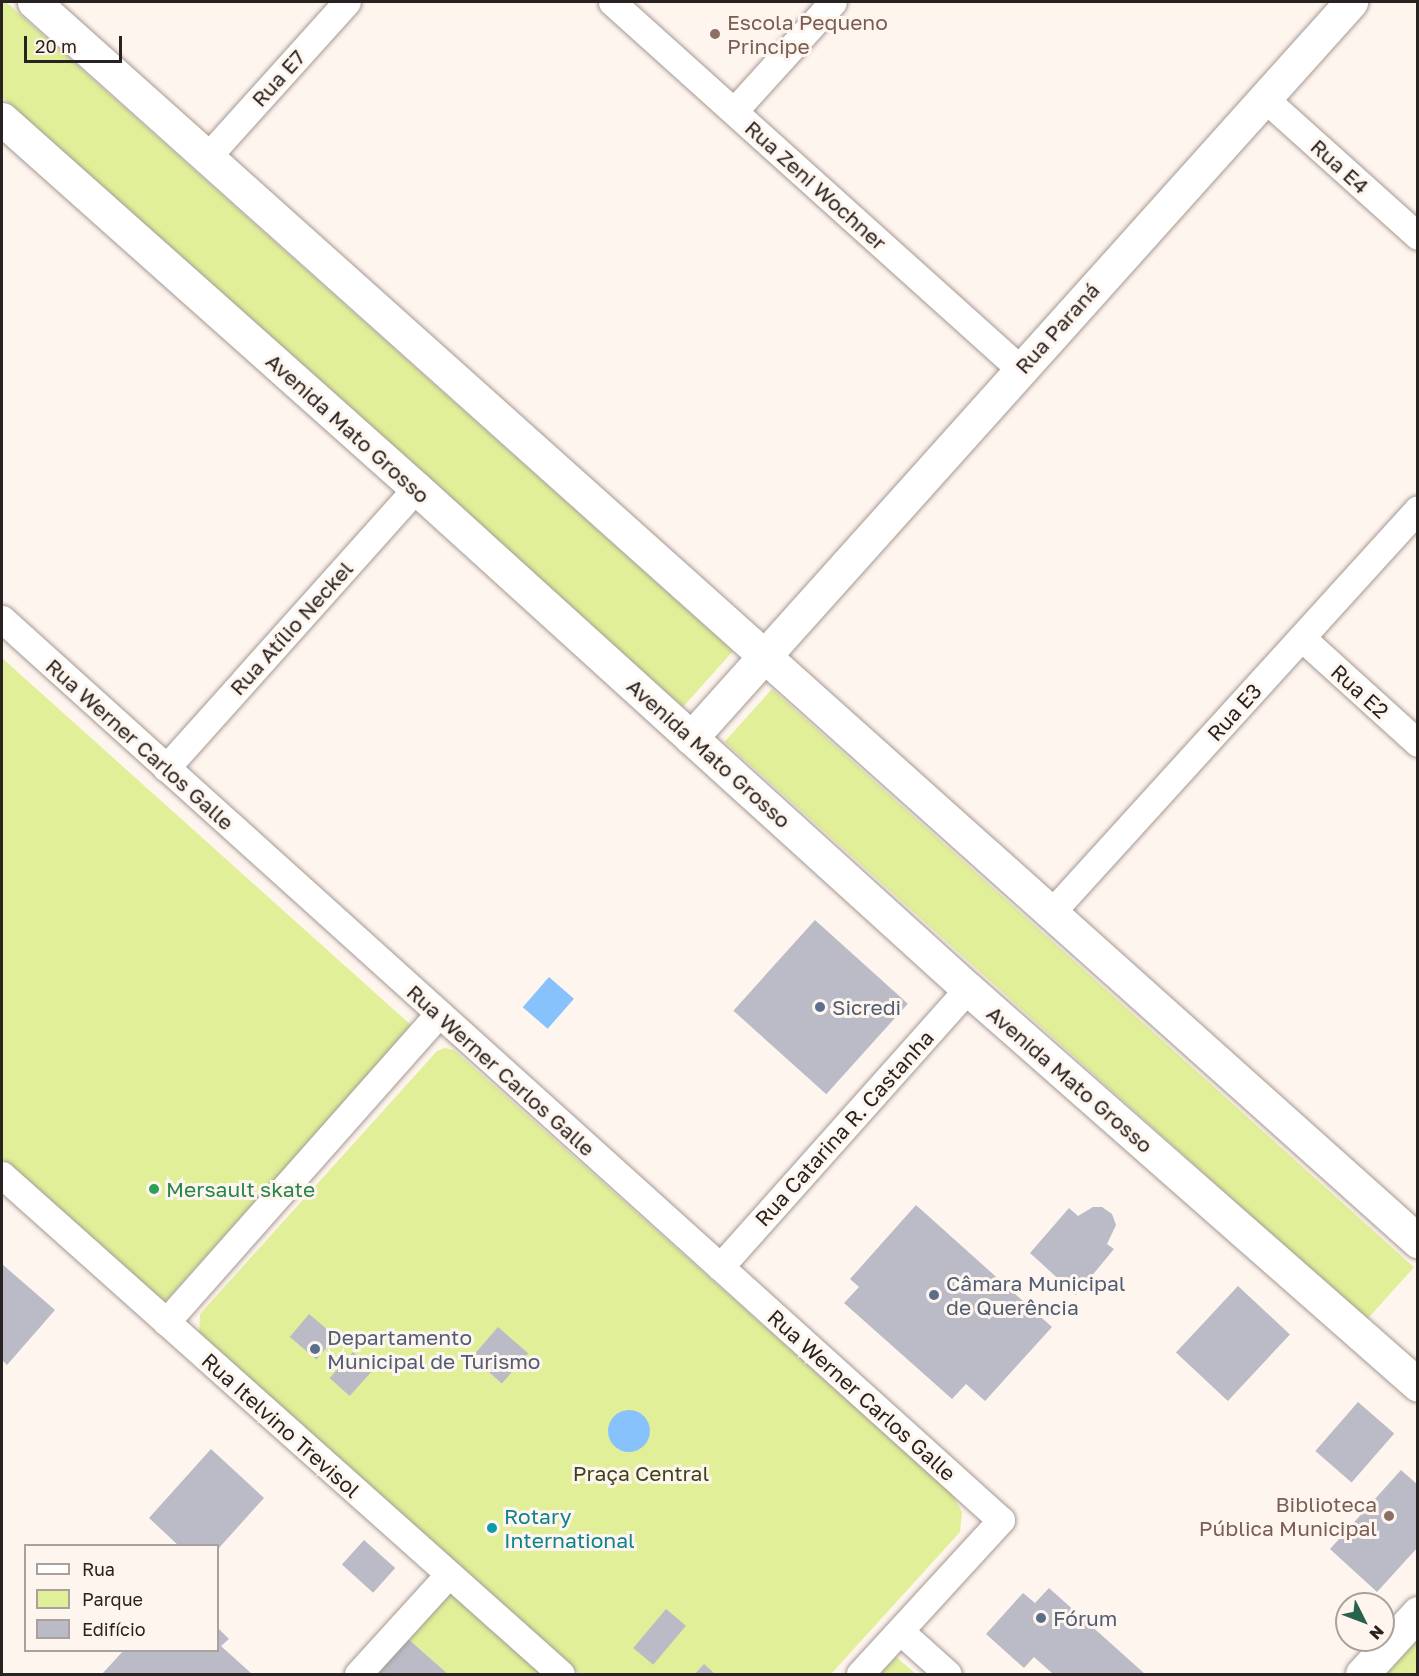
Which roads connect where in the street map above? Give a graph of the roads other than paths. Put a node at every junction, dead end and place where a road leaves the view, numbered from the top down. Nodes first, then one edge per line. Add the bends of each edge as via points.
1 (34, 2) edge
2 (347, 2) edge
3 (612, 2) edge
4 (833, 2) edge
5 (1351, 2) edge
6 (1263, 97) junction
7 (734, 111) junction
8 (2, 119) edge
9 (209, 155) junction
10 (1418, 236) edge
11 (1020, 369) junction
12 (416, 488) junction
13 (1418, 508) edge
14 (2, 619) edge
15 (1302, 638) junction
16 (763, 655) junction
17 (691, 738) junction
18 (1418, 743) edge
19 (166, 768) junction
20 (1050, 914) junction
21 (968, 989) junction
22 (439, 1013) junction
23 (2, 1175) edge
24 (1418, 1241) edge
25 (720, 1267) junction
26 (166, 1322) junction
27 (1418, 1385) edge
28 (449, 1574) junction
29 (1418, 1612) edge
30 (900, 1631) junction
31 (358, 1674) edge
32 (561, 1674) edge
33 (860, 1674) edge
34 (948, 1674) edge
35 (1362, 1674) edge

1 - 9 street
2 - 9 street, Rua E7
3 - 7 street, Rua Zeni Wochner
4 - 7 street
5 - 6 street, Rua Paraná
6 - 10 street, Rua E4
6 - 11 street, Rua Paraná
7 - 11 street, Rua Zeni Wochner
8 - 12 street, Avenida Mato Grosso
9 - 16 street
11 - 16 street, Rua Paraná
12 - 17 street, Avenida Mato Grosso
12 - 19 street, Rua Atílio Neckel
13 - 15 street, Rua E3
14 - 19 street, Rua Werner Carlos Galle
15 - 18 street, Rua E2
15 - 20 street, Rua E3
16 - 17 street, Rua Paraná
16 - 20 street
17 - 21 street, Avenida Mato Grosso
19 - 22 street, Rua Werner Carlos Galle
20 - 24 street
21 - 25 street, Rua Catarina R. Castanha
21 - 27 street, Avenida Mato Grosso
22 - 25 street, Rua Werner Carlos Galle
22 - 26 street
23 - 26 street, Rua Itelvino Trevisol
25 - 30 street, Rua Werner Carlos Galle via 1001,1520
26 - 28 street, Rua Itelvino Trevisol
28 - 31 street
28 - 32 street, Rua Itelvino Trevisol
29 - 35 street
30 - 33 street
30 - 34 street

